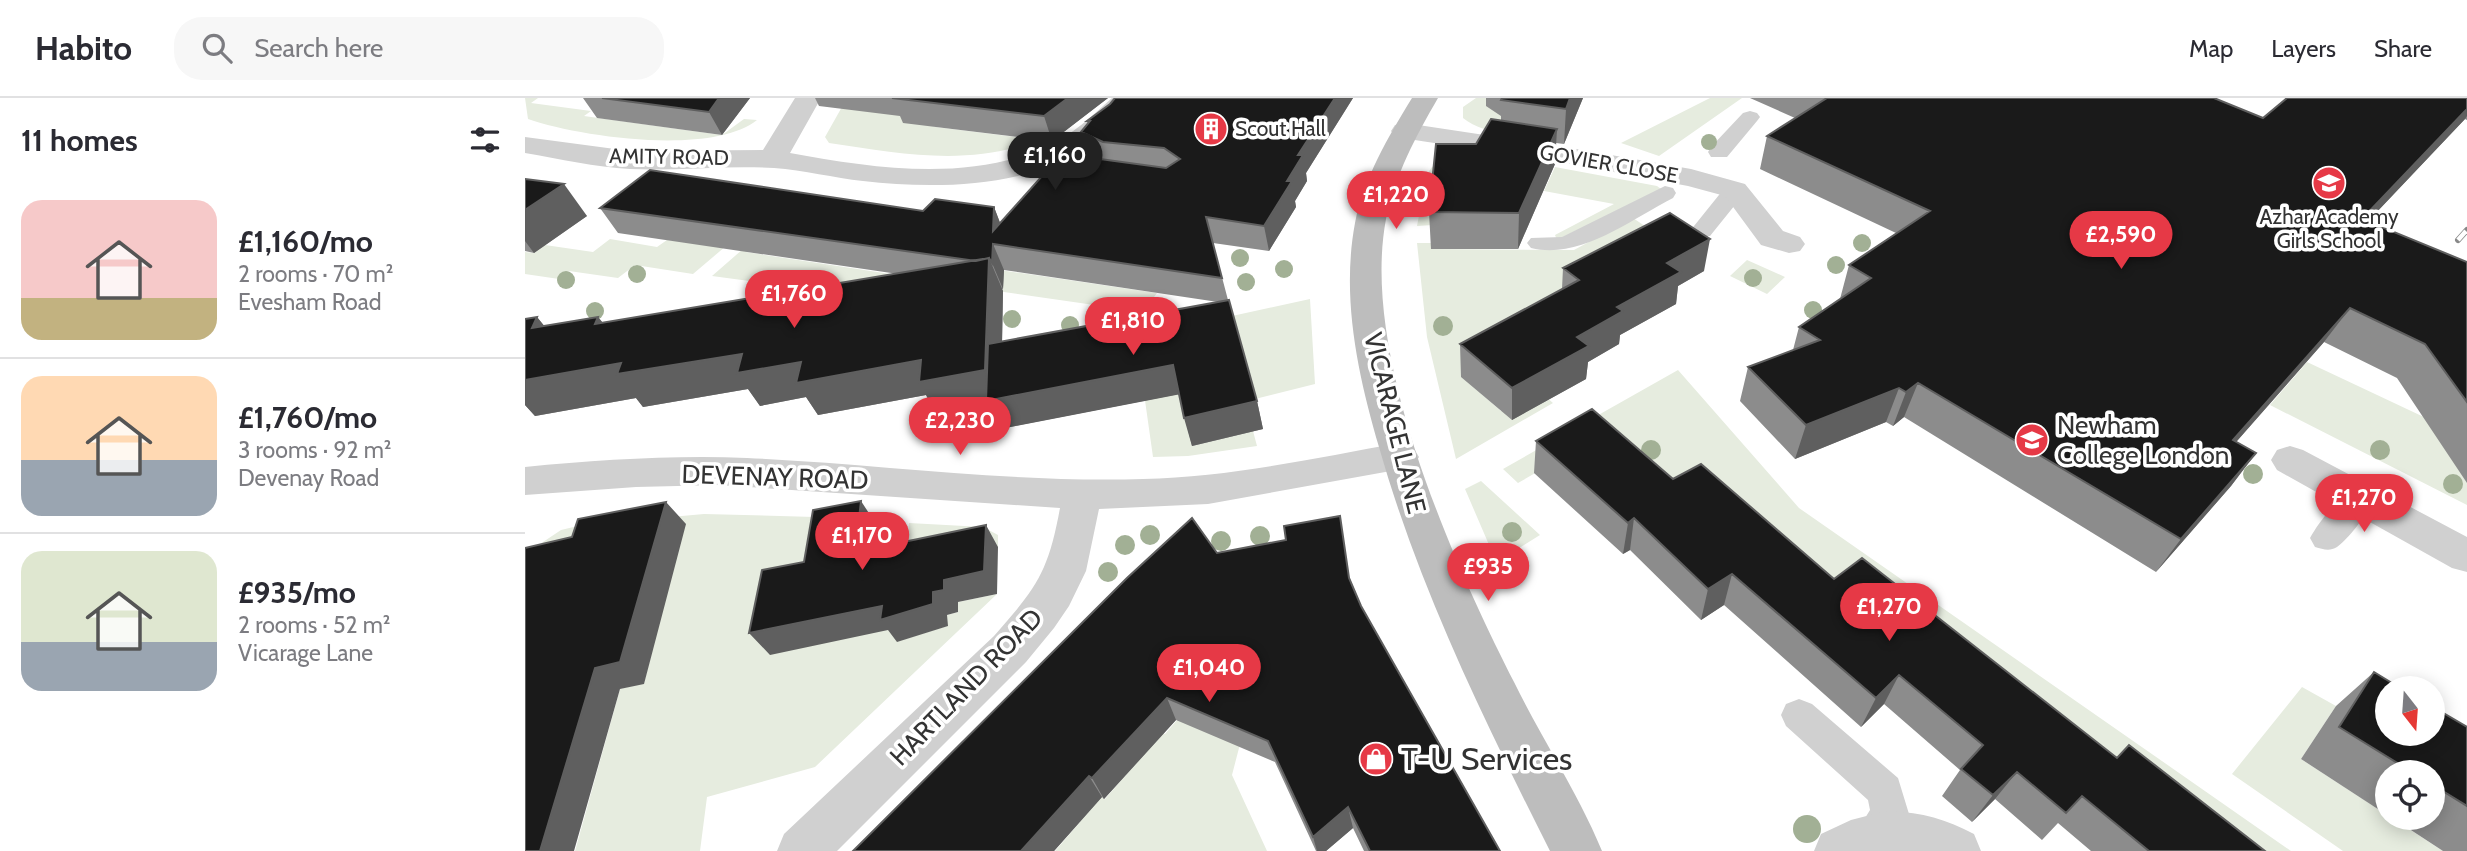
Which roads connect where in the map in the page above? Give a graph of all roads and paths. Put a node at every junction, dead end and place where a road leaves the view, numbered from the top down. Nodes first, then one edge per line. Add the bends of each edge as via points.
1 (808, 98) edge
2 (1127, 98) edge
3 (1425, 98) edge
4 (1750, 117) dead end
5 (1405, 131) junction
6 (525, 145) edge
7 (1719, 152) dead end
8 (772, 159) junction
9 (1735, 190) junction
10 (1665, 192) dead end
11 (1702, 231) edge
12 (1539, 243) dead end
13 (1789, 244) dead end
14 (1400, 457) junction
15 (2290, 460) dead end
16 (525, 481) edge
17 (1082, 495) junction
18 (2361, 498) junction
19 (2326, 538) dead end
20 (2467, 556) edge
21 (1799, 715) dead end
22 (1855, 846) edge
23 (802, 851) edge
24 (1577, 851) edge
25 (1956, 851) edge

1 - 8 street
2 - 8 street, AMITY ROAD via 1075,159 949,178
3 - 5 main road, VICARAGE LANE
4 - 7 lane
5 - 9 street, GOVIER CLOSE via 1571,156
5 - 14 main road, VICARAGE LANE via 1374,207 1366,280 1375,364
6 - 8 street, AMITY ROAD via 629,160
9 - 11 lane
9 - 13 street via 1772,238
10 - 12 lane via 1566,244
14 - 17 street, DEVENAY ROAD via 1235,485
14 - 24 main road, VICARAGE LANE via 1451,598
15 - 18 street
16 - 17 street, DEVENAY ROAD via 744,472
17 - 23 street, HARTLAND ROAD via 1071,555 1055,592 1037,615 1010,649
18 - 19 lane
18 - 20 street
21 - 22 lane via 1885,791 1891,814
22 - 25 street via 1911,834

